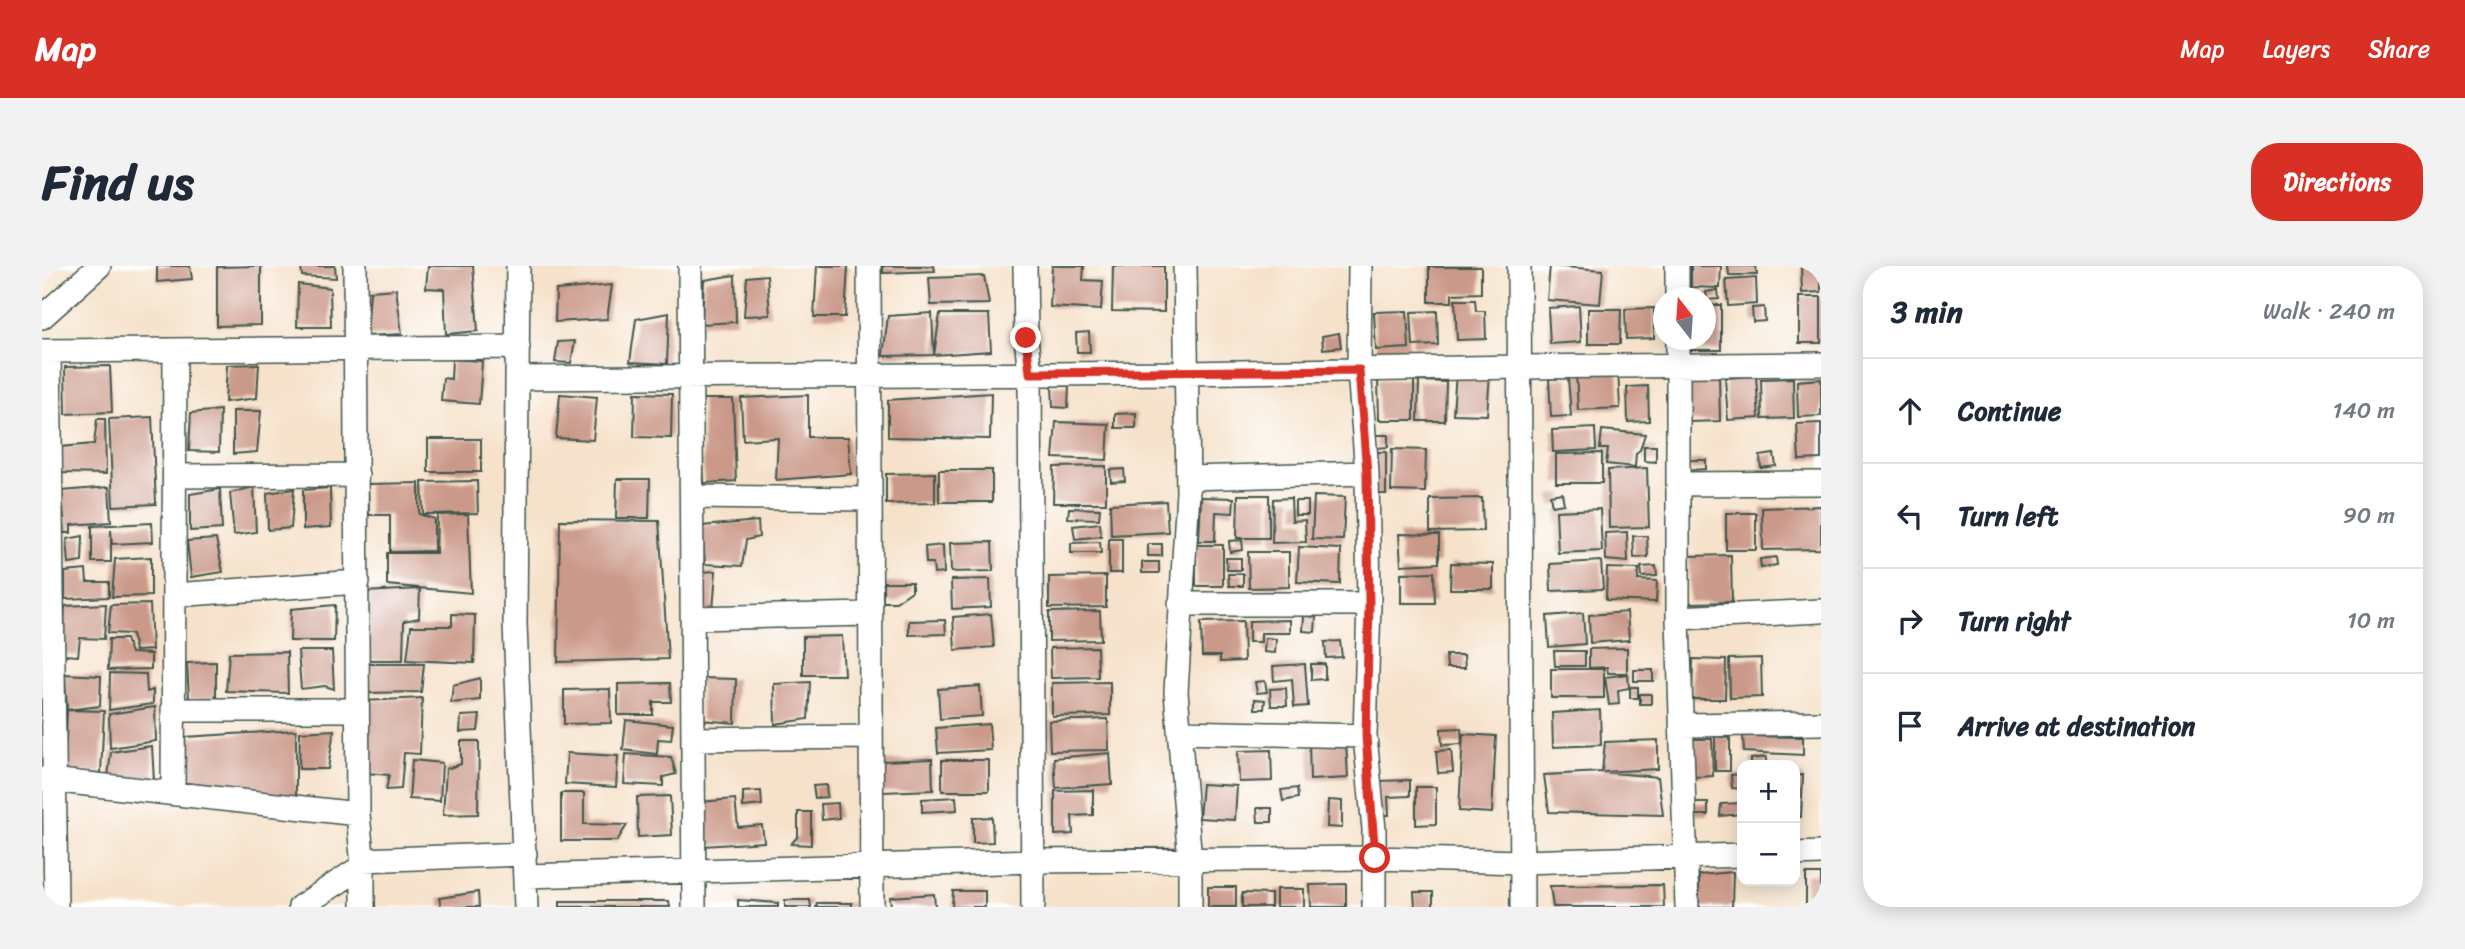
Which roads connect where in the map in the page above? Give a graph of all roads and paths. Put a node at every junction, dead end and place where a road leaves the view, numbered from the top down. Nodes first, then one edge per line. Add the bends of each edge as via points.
1 (355, 266) edge
2 (519, 266) edge
3 (690, 266) edge
4 (870, 266) edge
5 (1026, 266) edge
6 (1185, 266) edge
7 (1360, 266) edge
8 (1519, 266) edge
9 (1676, 266) edge
10 (92, 269) edge
11 (1677, 287) edge
12 (42, 317) edge
13 (518, 347) junction
14 (356, 348) junction
15 (175, 350) junction
16 (1678, 350) edge
17 (46, 351) edge
18 (1679, 365) junction
19 (1821, 365) edge
20 (1520, 367) junction
21 (1359, 370) junction
22 (1030, 373) junction
23 (1185, 373) junction
24 (869, 375) junction
25 (692, 376) junction
26 (517, 378) junction
27 (1367, 473) junction
28 (357, 475) junction
29 (175, 476) junction
30 (1188, 478) junction
31 (1821, 483) edge
32 (1679, 484) junction
33 (692, 497) junction
34 (870, 499) junction
35 (358, 582) junction
36 (174, 595) junction
37 (1180, 604) junction
38 (1369, 604) junction
39 (1821, 611) edge
40 (870, 614) junction
41 (693, 618) junction
42 (1678, 618) junction
43 (173, 710) junction
44 (357, 710) junction
45 (1821, 723) edge
46 (1682, 725) junction
47 (1179, 732) junction
48 (1366, 736) junction
49 (870, 737) junction
50 (693, 739) junction
51 (48, 780) edge
52 (173, 793) junction
53 (358, 814) junction
54 (1821, 853) edge
55 (1800, 854) edge
56 (1737, 855) edge
57 (1686, 857) junction
58 (1375, 858) junction
59 (1034, 861) junction
60 (1190, 861) junction
61 (1522, 862) junction
62 (362, 863) junction
63 (526, 865) junction
64 (871, 866) junction
65 (694, 871) junction
66 (56, 907) edge
67 (300, 907) edge
68 (363, 907) edge
69 (526, 907) edge
70 (694, 907) edge
71 (872, 907) edge
72 (1033, 907) edge
73 (1190, 907) edge
74 (1374, 907) edge
75 (1522, 907) edge
76 (1687, 907) edge

1 - 14 street
2 - 13 street
3 - 25 street
4 - 24 street
5 - 22 street
6 - 23 street
7 - 21 street
8 - 20 street
9 - 11 street
10 - 12 street
13 - 14 street
13 - 26 street
14 - 15 street
14 - 28 street
15 - 17 street
15 - 29 street
16 - 18 street
17 - 51 street
18 - 19 street
18 - 20 street
18 - 32 street
20 - 21 street
20 - 61 street
21 - 23 street
21 - 27 street
22 - 23 street
22 - 24 street
22 - 59 street
23 - 30 street
24 - 25 street
24 - 34 street
25 - 26 street
25 - 33 street
26 - 63 street via 515,624
27 - 30 street
27 - 38 street
28 - 29 street
28 - 35 street
29 - 36 street
30 - 37 street
31 - 32 street
32 - 42 street
33 - 34 street
33 - 41 street
34 - 40 street
35 - 36 street
35 - 44 street
36 - 43 street
37 - 38 street
37 - 47 street
38 - 48 street
39 - 42 street
40 - 41 street
40 - 49 street
41 - 50 street
42 - 46 street
43 - 44 street
43 - 52 street
44 - 53 street
45 - 46 street
46 - 57 street
47 - 48 street
47 - 60 street
48 - 58 street
49 - 50 street
49 - 64 street
50 - 65 street
51 - 52 street
51 - 66 street
52 - 53 street
53 - 62 street
54 - 55 street
56 - 57 street
57 - 61 street
57 - 76 street
58 - 60 street
58 - 61 street
58 - 74 street
59 - 60 street
59 - 64 street
59 - 72 street
60 - 73 street
61 - 75 street
62 - 63 street
62 - 67 street
62 - 68 street
63 - 65 street
63 - 69 street
64 - 65 street
64 - 71 street
65 - 70 street

